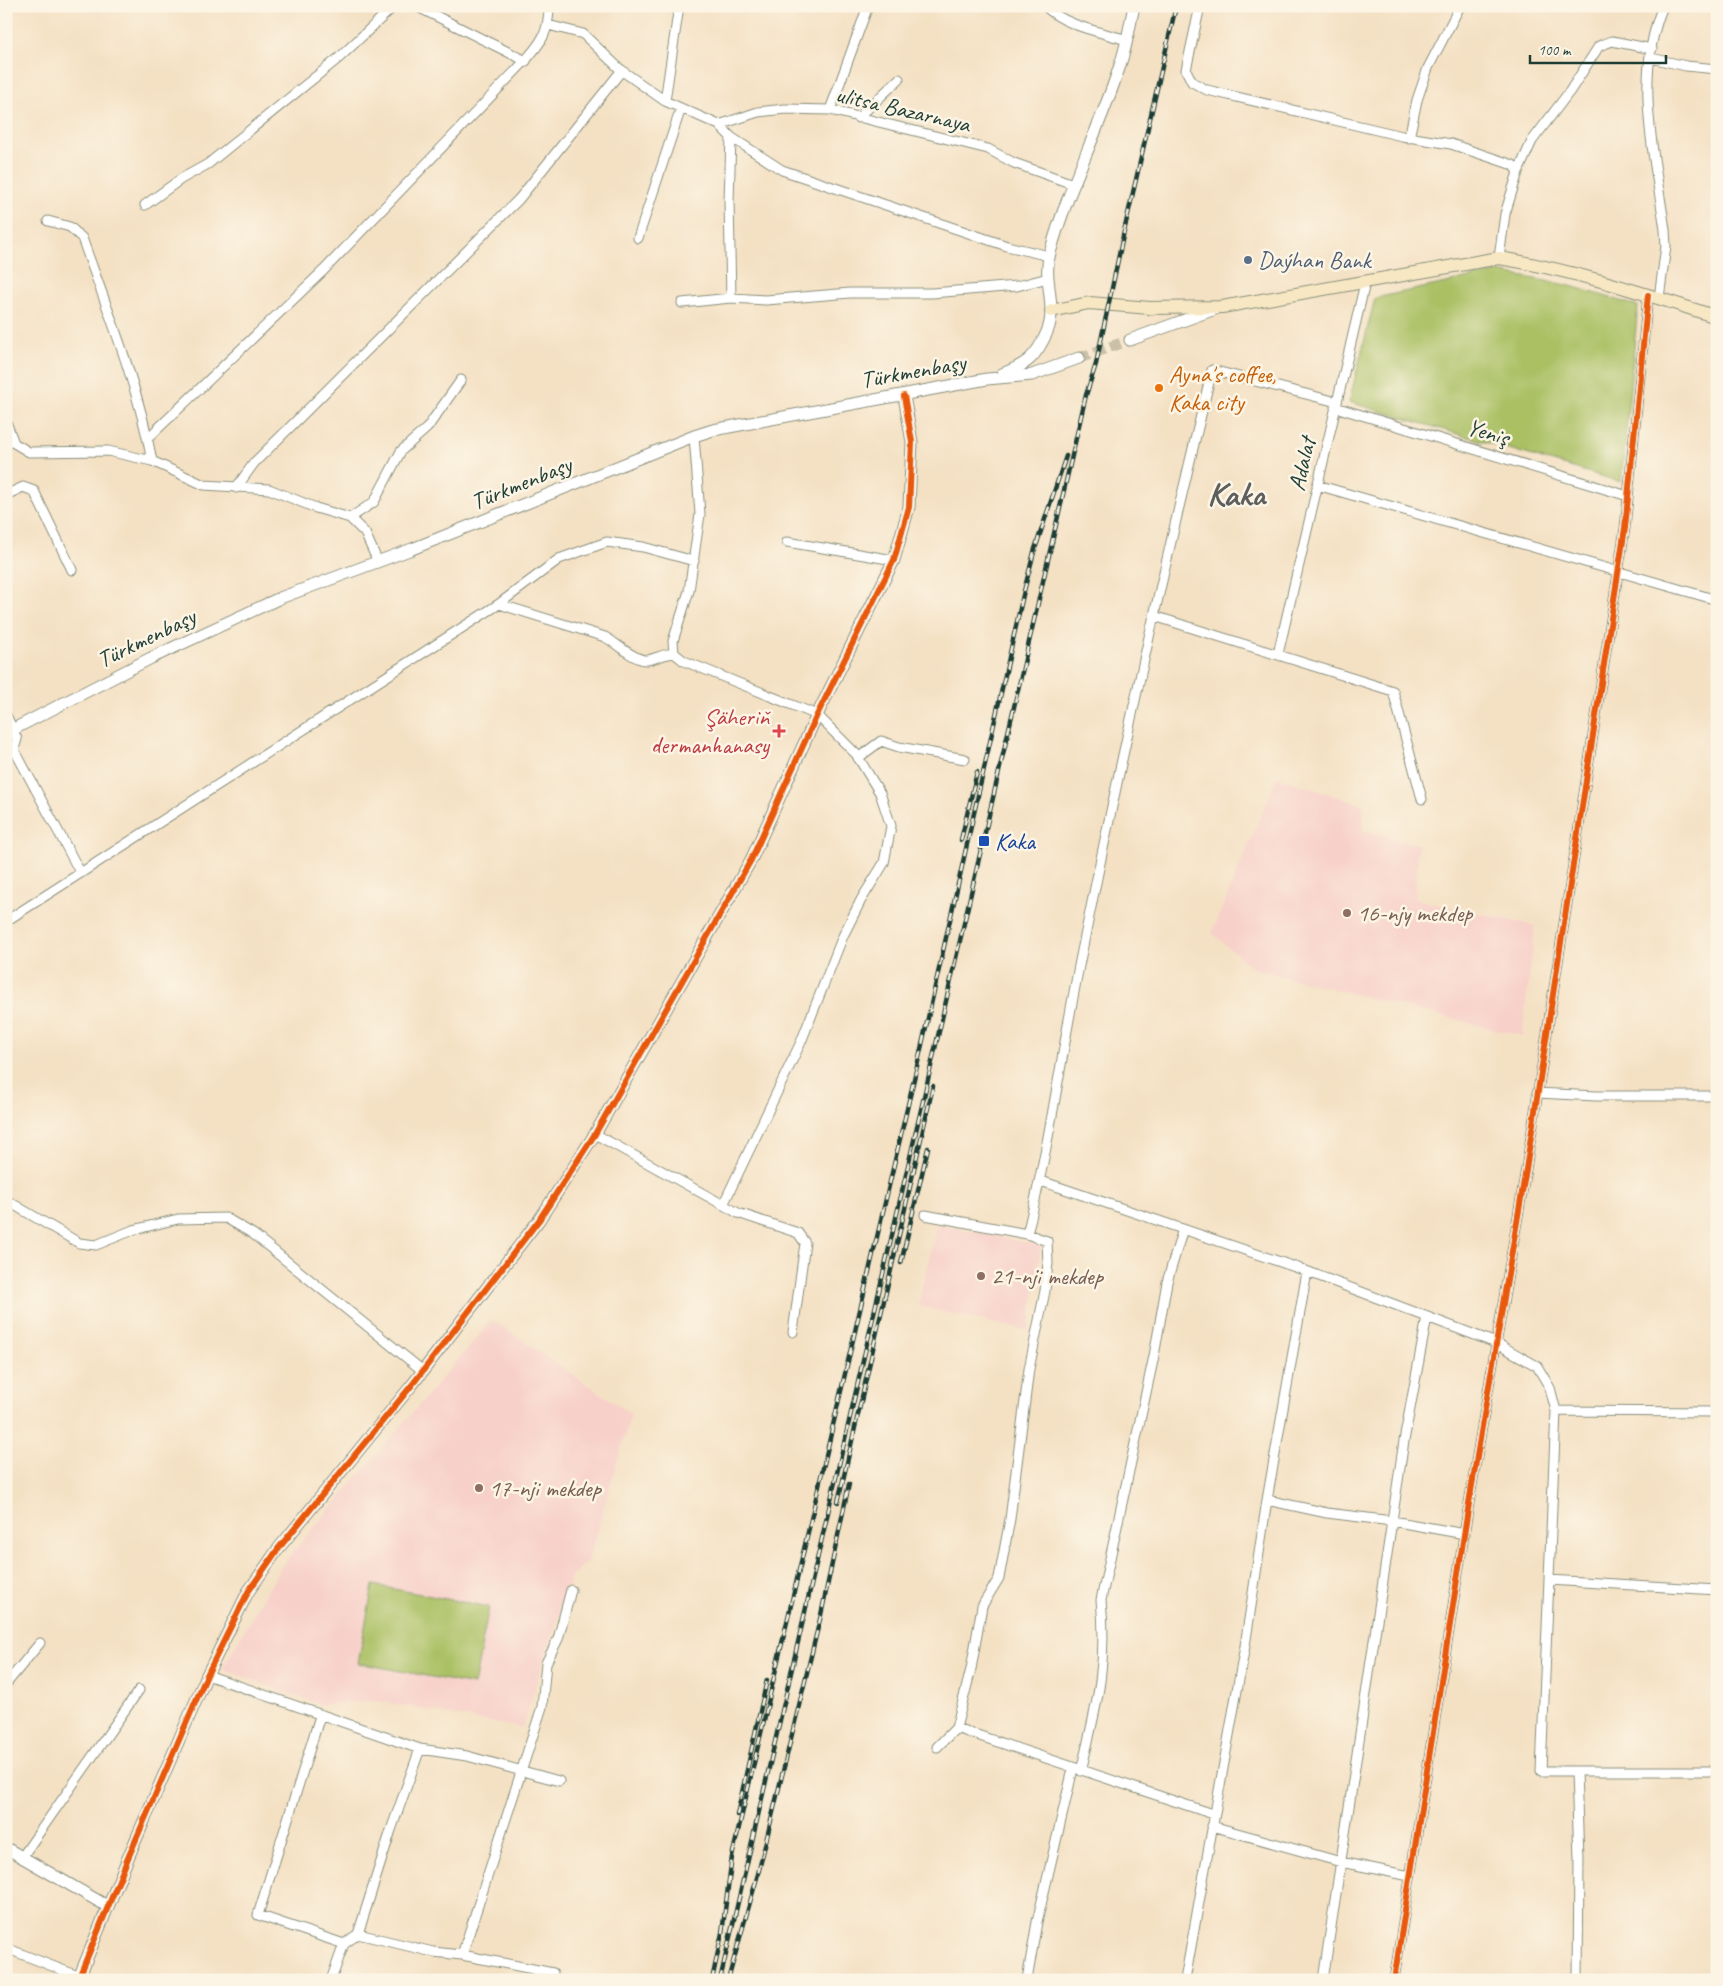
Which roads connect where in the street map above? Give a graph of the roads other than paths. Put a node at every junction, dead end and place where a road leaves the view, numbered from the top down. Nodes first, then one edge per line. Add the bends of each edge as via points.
1 (394, 6) edge
2 (416, 6) edge
3 (549, 6) edge
4 (679, 6) edge
5 (868, 6) edge
6 (1045, 6) edge
7 (1134, 6) edge
8 (1200, 6) edge
9 (1460, 6) edge
10 (1662, 6) edge
11 (548, 25) junction
12 (1126, 40) junction
13 (1651, 53) junction
14 (526, 60) junction
15 (622, 70) junction
16 (1717, 70) edge
17 (899, 79) dead end
18 (665, 101) junction
19 (681, 108) junction
20 (830, 110) junction
21 (858, 118) junction
22 (719, 126) junction
23 (731, 137) junction
24 (1409, 138) junction
25 (1518, 172) junction
26 (1073, 184) junction
27 (145, 205) dead end
28 (48, 221) dead end
29 (638, 238) dead end
30 (1049, 256) junction
31 (1499, 258) junction
32 (1048, 278) junction
33 (1365, 283) junction
34 (1653, 297) junction
35 (731, 298) junction
36 (682, 303) dead end
37 (1222, 307) junction
38 (1051, 311) junction
39 (1717, 317) edge
40 (1130, 340) tunnel mouth
41 (1080, 358) tunnel mouth
42 (462, 380) dead end
43 (987, 380) junction
44 (904, 396) junction
45 (1336, 404) junction
46 (6, 422) edge
47 (694, 436) junction
48 (148, 438) junction
49 (152, 461) junction
50 (1318, 485) junction
51 (236, 488) junction
52 (6, 496) edge
53 (1628, 496) junction
54 (350, 518) junction
55 (787, 542) dead end
56 (894, 560) junction
57 (694, 561) junction
58 (378, 562) junction
59 (72, 570) dead end
60 (1618, 571) junction
61 (1717, 600) edge
62 (498, 604) junction
63 (1154, 616) junction
64 (674, 653) junction
65 (1278, 654) junction
66 (6, 715) edge
67 (817, 715) junction
68 (10, 731) edge
69 (858, 758) junction
70 (965, 759) dead end
71 (1422, 799) dead end
72 (80, 872) junction
73 (6, 921) edge
74 (1537, 1093) junction
75 (1717, 1096) edge
76 (595, 1134) junction
77 (1040, 1180) junction
78 (6, 1200) edge
79 (722, 1205) junction
80 (926, 1215) dead end
81 (1183, 1229) junction
82 (1027, 1234) junction
83 (1307, 1272) junction
84 (1427, 1317) junction
85 (793, 1332) dead end
86 (1496, 1343) junction
87 (423, 1371) junction
88 (1556, 1411) junction
89 (1717, 1412) edge
90 (1267, 1500) junction
91 (1392, 1521) junction
92 (1464, 1534) junction
93 (1549, 1580) junction
94 (571, 1590) dead end
95 (1717, 1590) edge
96 (40, 1643) dead end
97 (207, 1675) junction
98 (6, 1684) edge
99 (139, 1690) dead end
100 (320, 1716) junction
101 (956, 1728) junction
102 (937, 1747) dead end
103 (420, 1749) junction
104 (1077, 1770) junction
105 (1576, 1771) junction
106 (1717, 1771) edge
107 (522, 1772) junction
108 (559, 1782) dead end
109 (1213, 1814) junction
110 (1212, 1826) junction
111 (6, 1848) edge
112 (22, 1857) junction
113 (1341, 1862) junction
114 (1410, 1876) junction
115 (107, 1906) junction
116 (358, 1934) junction
117 (344, 1944) junction
118 (6, 1948) edge
119 (462, 1954) junction
120 (553, 1973) dead end
121 (82, 1979) edge
122 (331, 1980) edge
123 (1027, 1980) edge
124 (1185, 1980) edge
125 (1323, 1980) edge
126 (1394, 1980) edge
127 (1578, 1980) edge

1 - 27 street via 340,57 208,164
2 - 14 street
3 - 11 street
4 - 18 street
5 - 20 street
6 - 12 street via 1050,12 1074,23
7 - 12 street
8 - 24 street via 1186,70 1192,82 1207,90
9 - 24 street via 1428,68
10 - 13 street
11 - 14 street via 544,39
11 - 15 street via 583,34
12 - 26 street via 1122,61
13 - 16 street via 1686,66
13 - 25 street via 1612,41 1599,46 1532,141
13 - 34 street via 1646,92 1666,246
14 - 48 street via 324,270
15 - 18 street
15 - 51 street via 519,199 254,463
17 - 21 street
18 - 19 street
19 - 22 street
19 - 29 street
20 - 21 street, ulitsa Bazarnaya
20 - 22 street, ulitsa Bazarnaya via 758,112
21 - 26 street, ulitsa Bazarnaya via 988,149 1014,164
22 - 23 street
23 - 30 street via 782,170 1007,246
23 - 35 street
24 - 25 street via 1451,144 1496,158 1513,165
25 - 31 street via 1505,214
26 - 30 street
28 - 48 street via 70,227 82,238
30 - 32 street
31 - 33 main road
31 - 34 main road via 1539,264
32 - 35 street via 1017,286 932,293 850,293 766,300
32 - 38 street
33 - 37 main road
33 - 45 street, Adalat
34 - 39 main road
34 - 53 street
35 - 36 street
37 - 38 main road via 1150,308 1089,303
37 - 40 street
38 - 43 street via 1038,353 1019,368
41 - 43 street, Türkmenbaşy via 1032,375
42 - 54 street via 427,428 401,451 374,502
43 - 44 street, Türkmenbaşy
44 - 47 street, Türkmenbaşy
44 - 56 street via 912,442 909,507
45 - 50 street, Adalat
45 - 53 street, Yeniş
45 - 63 street, Yeniş via 1212,370
46 - 49 street via 14,443 29,452 108,451
47 - 57 street via 700,514
47 - 58 street, Türkmenbaşy
48 - 49 street
49 - 51 street via 204,485
50 - 60 street
50 - 65 street, Adalat
51 - 54 street via 270,489
52 - 59 street via 23,487 34,491
53 - 60 street
54 - 58 street via 365,533
55 - 56 street
56 - 67 street
57 - 62 street via 643,547 607,542 560,559
57 - 64 street via 689,591 673,641
58 - 68 street, Türkmenbaşy via 280,598 151,658
60 - 61 street
60 - 74 street
62 - 64 street via 605,637 635,659 647,660
62 - 72 street
63 - 65 street
63 - 77 street via 1083,947
64 - 67 street via 684,661
65 - 71 street via 1393,691
66 - 68 street
67 - 69 street
67 - 76 street via 751,860
68 - 72 street via 17,739 14,749
69 - 70 street via 882,741
69 - 79 street via 880,793 890,826 884,862 843,936 801,1042
72 - 73 street
74 - 75 street
74 - 86 street
76 - 79 street
76 - 87 street via 539,1220
77 - 81 street
77 - 82 street
78 - 87 street via 79,1242 96,1245 133,1230 178,1219 226,1218 252,1234
79 - 85 street via 798,1233 805,1243
80 - 82 street
81 - 83 street
81 - 104 street via 1167,1282 1101,1600 1104,1628 1100,1695
82 - 101 street via 1047,1240 1045,1291 1029,1369 1010,1519 999,1578 982,1606
83 - 84 street
83 - 90 street
84 - 86 street
84 - 91 street
86 - 88 street via 1537,1366 1550,1388
86 - 92 street
87 - 97 street via 278,1549 248,1592
88 - 89 street
88 - 93 street
90 - 91 street via 1327,1514
90 - 109 street via 1245,1646
91 - 92 street
91 - 113 street
92 - 114 street
93 - 95 street
93 - 105 street via 1541,1771
94 - 107 street via 558,1639 546,1663 542,1706
96 - 98 street
97 - 100 street
97 - 115 street
99 - 112 street
100 - 103 street
100 - 117 street via 258,1915
101 - 102 street
101 - 104 street
103 - 107 street via 467,1756
103 - 116 street
104 - 109 street
104 - 123 street via 1037,1922
105 - 106 street
105 - 127 street
107 - 108 street
107 - 119 street
109 - 110 street
110 - 113 street
110 - 124 street
111 - 112 street
112 - 115 street
113 - 114 street
113 - 125 street
114 - 126 street
115 - 121 street
116 - 117 street
116 - 119 street via 433,1952
117 - 122 street
118 - 121 street
119 - 120 street

